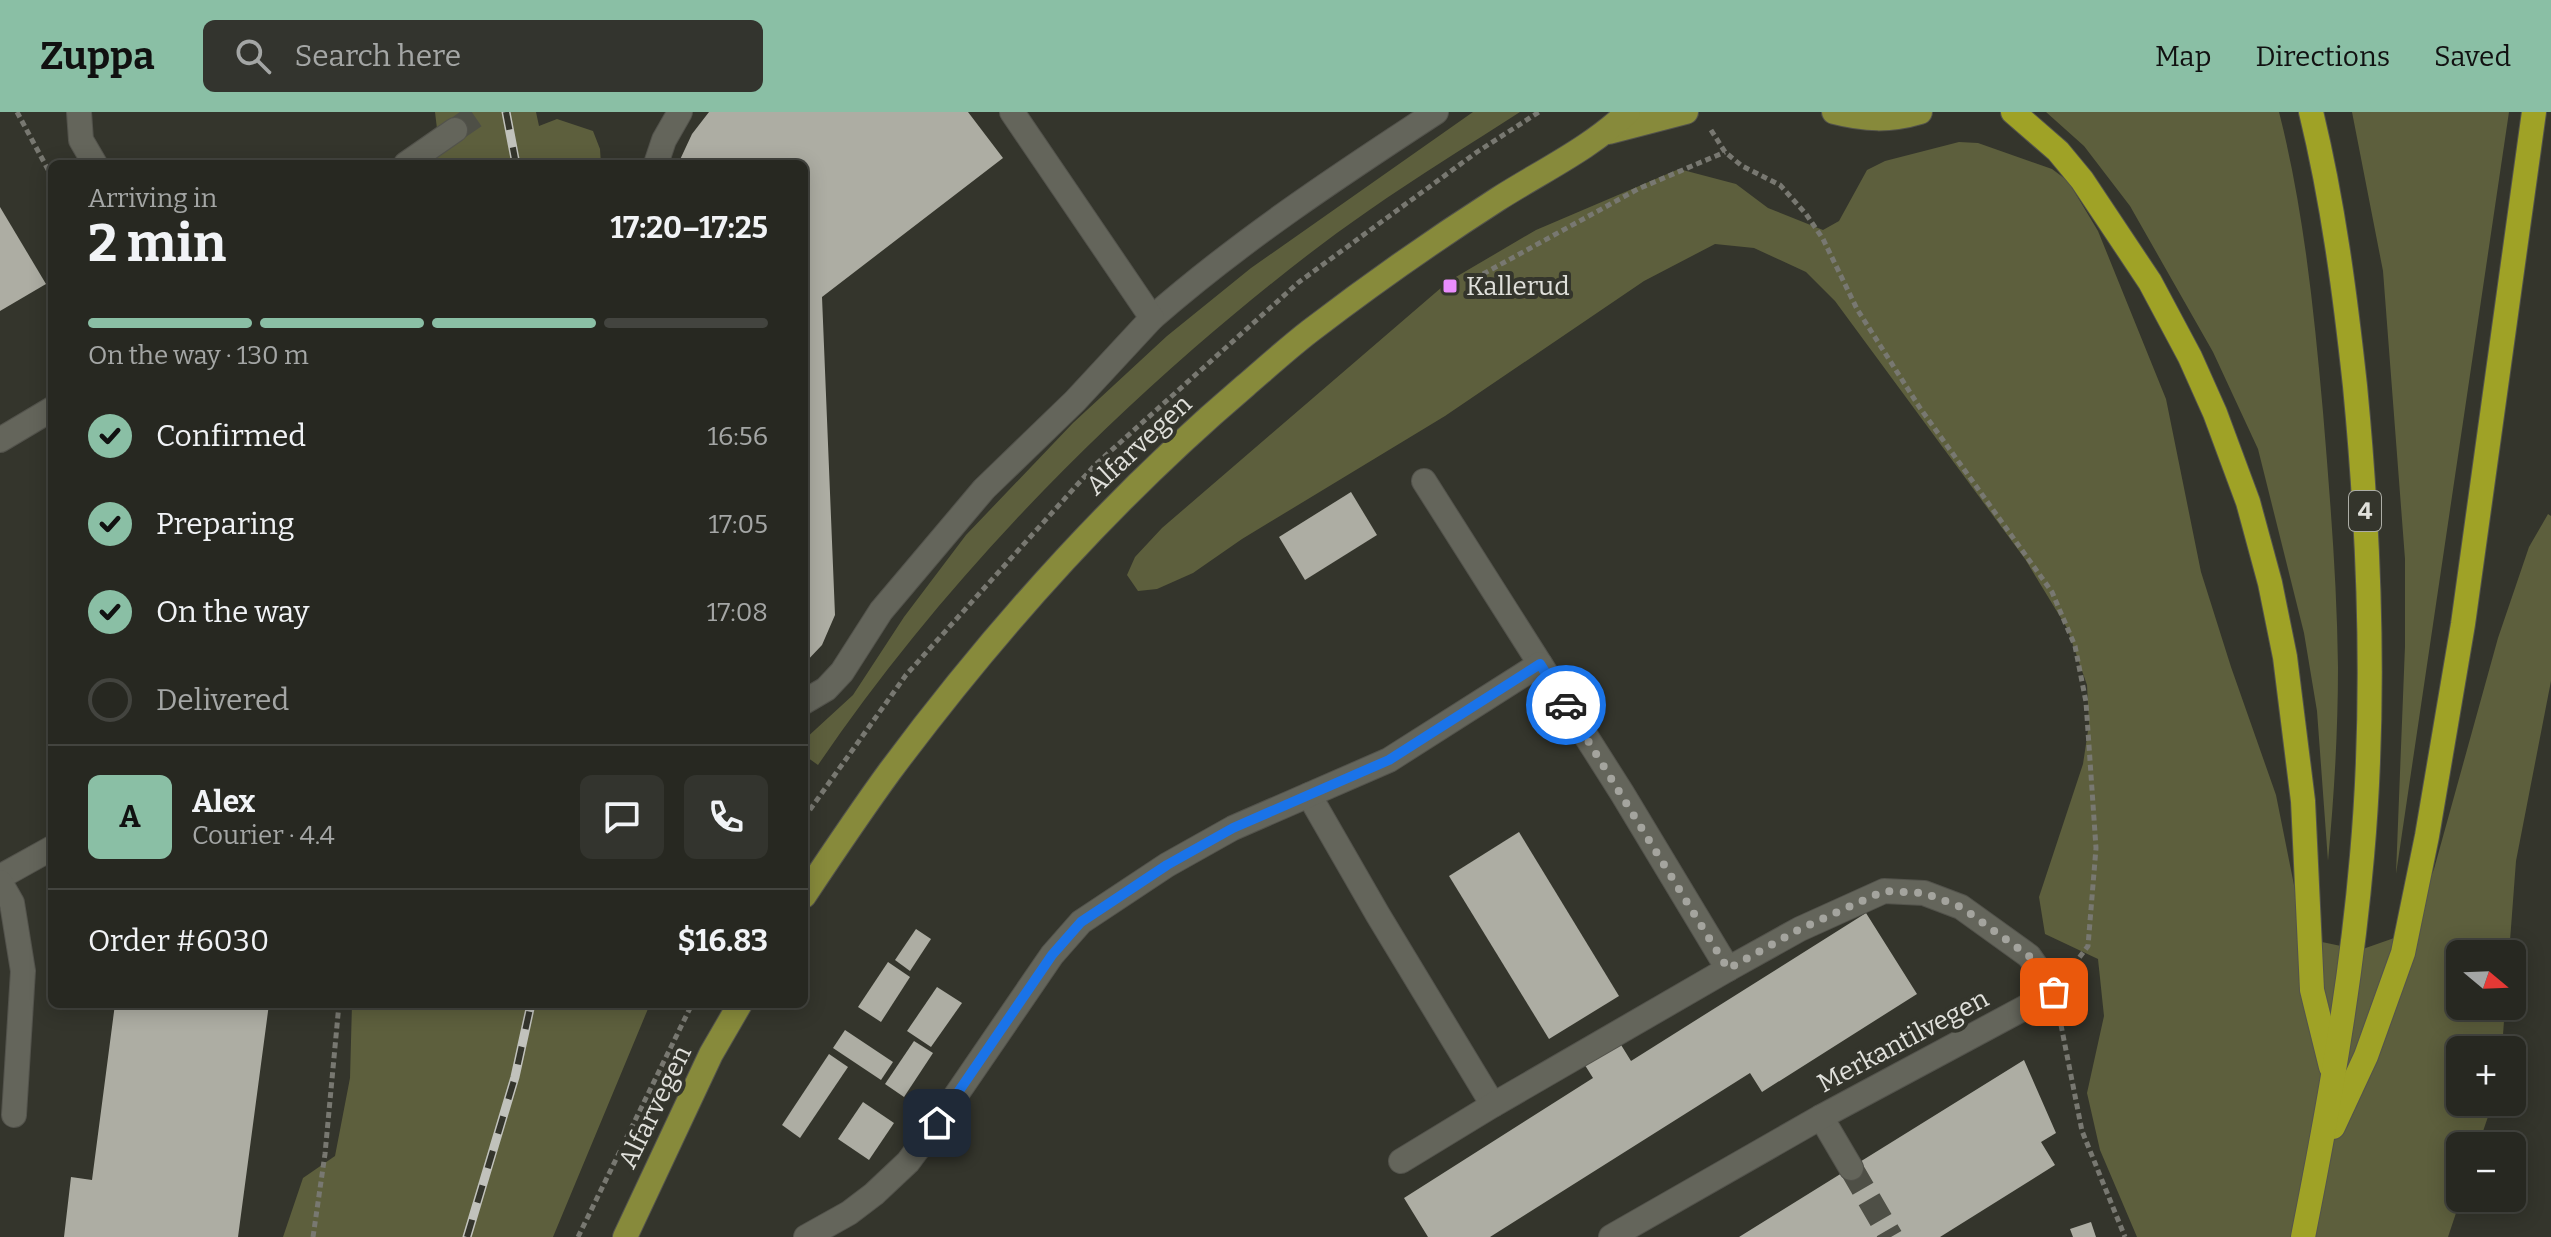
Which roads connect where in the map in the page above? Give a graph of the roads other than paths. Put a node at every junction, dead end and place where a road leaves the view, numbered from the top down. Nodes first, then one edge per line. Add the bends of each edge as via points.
1 (79, 112) edge
2 (680, 112) edge
3 (1012, 112) edge
4 (1436, 112) edge
5 (1628, 112) edge
6 (1834, 112) edge
7 (1920, 112) edge
8 (2013, 112) edge
9 (2311, 112) edge
10 (2534, 112) edge
11 (1697, 118) edge
12 (455, 130) tunnel mouth
13 (1606, 133) junction
14 (93, 160) edge
15 (412, 160) edge
16 (657, 160) edge
17 (1152, 318) junction
18 (48, 411) edge
19 (0, 440) edge
20 (1424, 481) dead end
21 (1540, 664) junction
22 (808, 700) edge
23 (1309, 795) junction
24 (48, 850) edge
25 (0, 880) edge
26 (808, 890) edge
27 (1728, 969) junction
28 (738, 1008) edge
29 (2334, 1079) junction
30 (1493, 1105) junction
31 (14, 1115) dead end
32 (1821, 1117) junction
33 (2319, 1158) junction
34 (1401, 1161) dead end
35 (1851, 1168) tunnel mouth
36 (625, 1237) edge
37 (806, 1237) edge
38 (1611, 1237) edge
39 (2303, 1237) edge

1 - 14 street via 81,140
2 - 16 street
3 - 17 street
4 - 17 street via 1206,271
5 - 13 main road, Alfarvegen
6 - 7 main road via 1876,120
8 - 29 highway via 2082,180 2150,282 2215,413 2248,502 2285,657 2303,801 2312,990
9 - 29 highway, 4 via 2336,235 2351,351 2369,628 2363,841
10 - 33 highway via 2463,624 2403,953 2366,1056
11 - 13 main road, Alfarvegen
12 - 15 street
13 - 26 main road, Alfarvegen via 1415,254 1308,332 1113,507 1028,598 889,772
17 - 22 street via 984,489 881,611 842,672
18 - 19 street
20 - 21 street
21 - 23 street via 1389,760
21 - 27 street
23 - 30 street
23 - 37 street via 1233,828 1081,922 1052,955 908,1162 849,1213
24 - 25 street
25 - 31 street via 12,903 23,971
27 - 30 street
27 - 32 street, Merkantilvegen via 1884,891 1924,893 1961,907 2029,956 2054,992
28 - 36 main road, Alfarvegen
29 - 33 highway, 4
30 - 34 street
32 - 35 street, Merkantilvegen
32 - 38 street, Merkantilvegen
33 - 39 highway, 4

